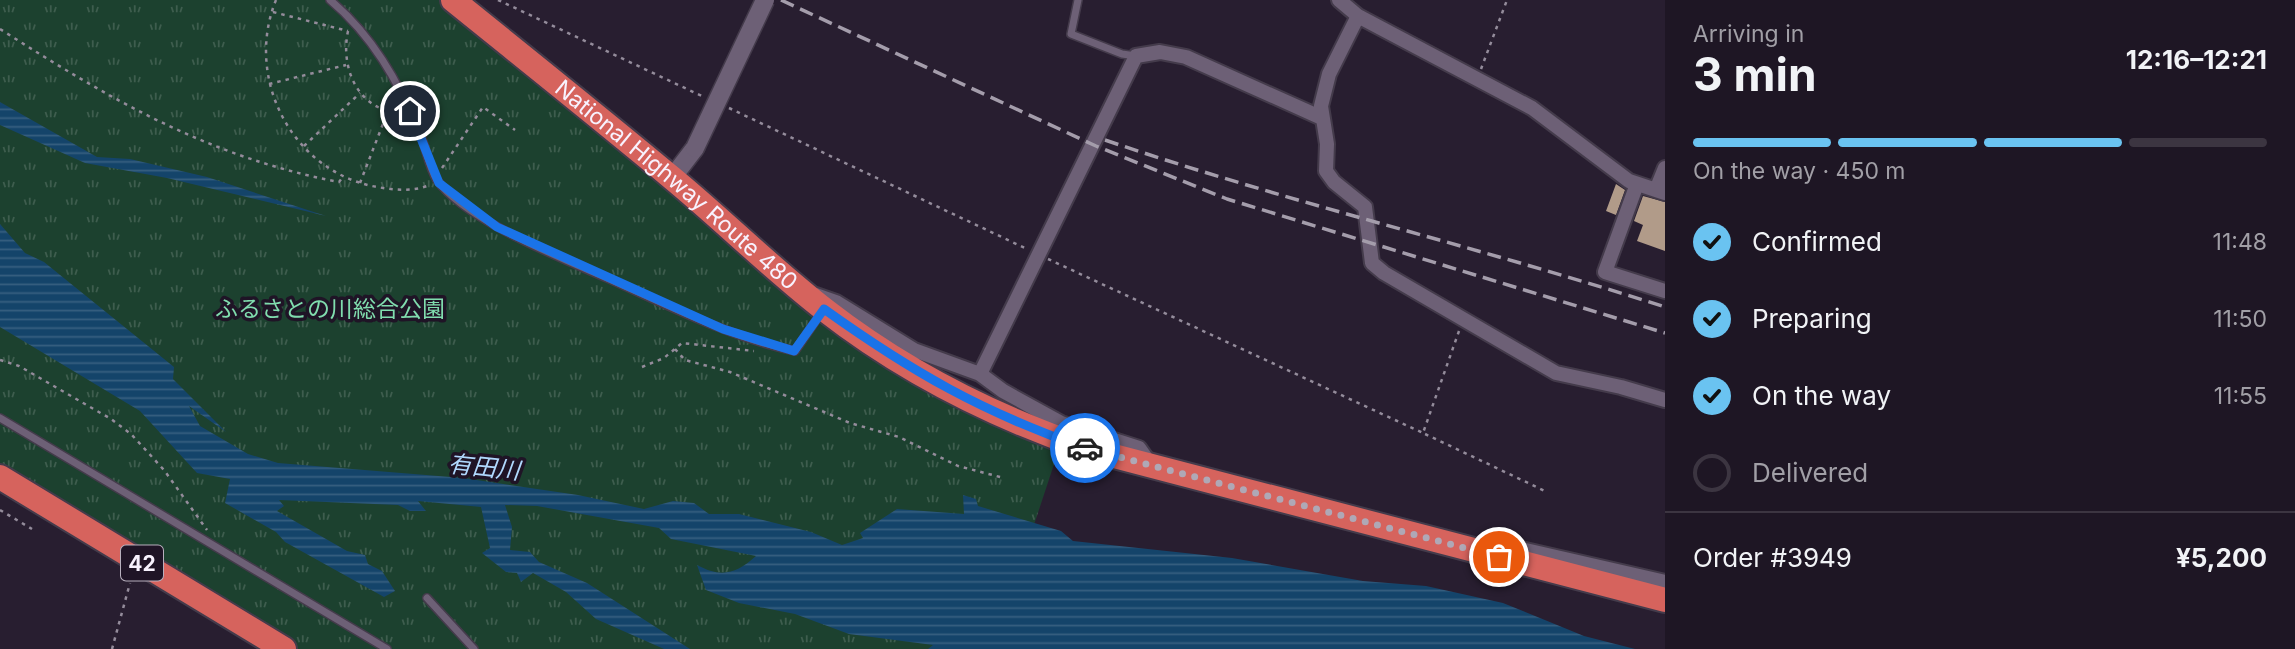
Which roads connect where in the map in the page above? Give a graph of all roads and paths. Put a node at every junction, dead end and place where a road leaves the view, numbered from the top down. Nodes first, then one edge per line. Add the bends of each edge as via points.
1 (276, 0) edge
2 (330, 0) edge
3 (453, 0) edge
4 (498, 0) edge
5 (765, 0) edge
6 (1078, 0) edge
7 (1339, 0) edge
8 (1507, 0) edge
9 (271, 12) junction
10 (1358, 16) junction
11 (353, 22) junction
12 (0, 29) edge
13 (348, 31) junction
14 (1136, 56) junction
15 (346, 65) junction
16 (1477, 79) junction
17 (269, 84) junction
18 (360, 93) junction
19 (713, 101) dead end
20 (726, 107) dead end
21 (388, 111) junction
22 (410, 111) junction
23 (1322, 118) junction
24 (515, 130) dead end
25 (303, 147) junction
26 (1665, 168) edge
27 (343, 177) junction
28 (436, 178) junction
29 (672, 178) junction
30 (360, 183) junction
31 (1637, 184) junction
32 (1661, 192) edge
33 (1037, 254) junction
34 (1665, 291) edge
35 (814, 301) junction
36 (1462, 321) junction
37 (775, 347) junction
38 (675, 349) junction
39 (0, 360) edge
40 (642, 367) dead end
41 (980, 374) junction
42 (1665, 400) edge
43 (0, 418) edge
44 (1423, 433) junction
45 (1152, 466) junction
46 (0, 477) edge
47 (1004, 478) dead end
48 (0, 490) edge
49 (1547, 492) dead end
50 (39, 500) junction
51 (0, 510) edge
52 (32, 529) dead end
53 (210, 533) dead end
54 (1499, 557) junction
55 (1665, 582) edge
56 (130, 583) dead end
57 (427, 598) dead end
58 (1665, 600) edge
59 (111, 649) edge
60 (284, 649) edge
61 (387, 649) edge
62 (474, 649) edge

1 - 9 path
2 - 11 lane
3 - 29 highway, National Highway Route 480
4 - 19 path
5 - 29 street, bridge via 695,148
6 - 14 lane via 1071,34
7 - 10 street
8 - 16 path
9 - 13 path
9 - 17 path via 265,47
10 - 16 street
10 - 23 street via 1329,74
11 - 13 path
11 - 22 lane via 383,60
12 - 27 path via 128,107 193,139 305,174 339,182
13 - 15 path
14 - 23 street via 1160,52 1186,57
14 - 33 street
15 - 17 path
15 - 18 path
16 - 31 street via 1532,108
17 - 25 path via 283,119
18 - 21 path
18 - 25 path
20 - 33 path
21 - 22 path
21 - 30 path
22 - 28 lane
23 - 36 street via 1326,171 1365,207 1372,262
24 - 28 path via 483,107
25 - 27 path
26 - 32 street
27 - 30 path
28 - 30 path via 431,184 405,190
28 - 37 lane via 497,227 686,314
29 - 35 highway, National Highway Route 480
31 - 32 street
31 - 34 street via 1605,272
33 - 41 street
33 - 44 path
35 - 37 lane via 794,351
35 - 41 street via 828,298 914,350
35 - 45 highway, National Highway Route 480 via 924,378 992,413 1091,450
36 - 42 street via 1556,373
36 - 44 path
37 - 38 path via 768,352 682,344
38 - 40 path
38 - 47 path via 685,360 730,372 850,424 899,437 958,466
39 - 53 path via 19,366 131,434
41 - 45 street via 1061,422 1139,448
43 - 61 lane
44 - 49 path
45 - 54 highway, National Highway Route 480
46 - 50 highway, 42
48 - 50 street via 23,501
50 - 60 highway, 42
51 - 52 path
54 - 55 street via 1521,549
54 - 58 highway, National Highway Route 480
56 - 59 path
57 - 62 lane

